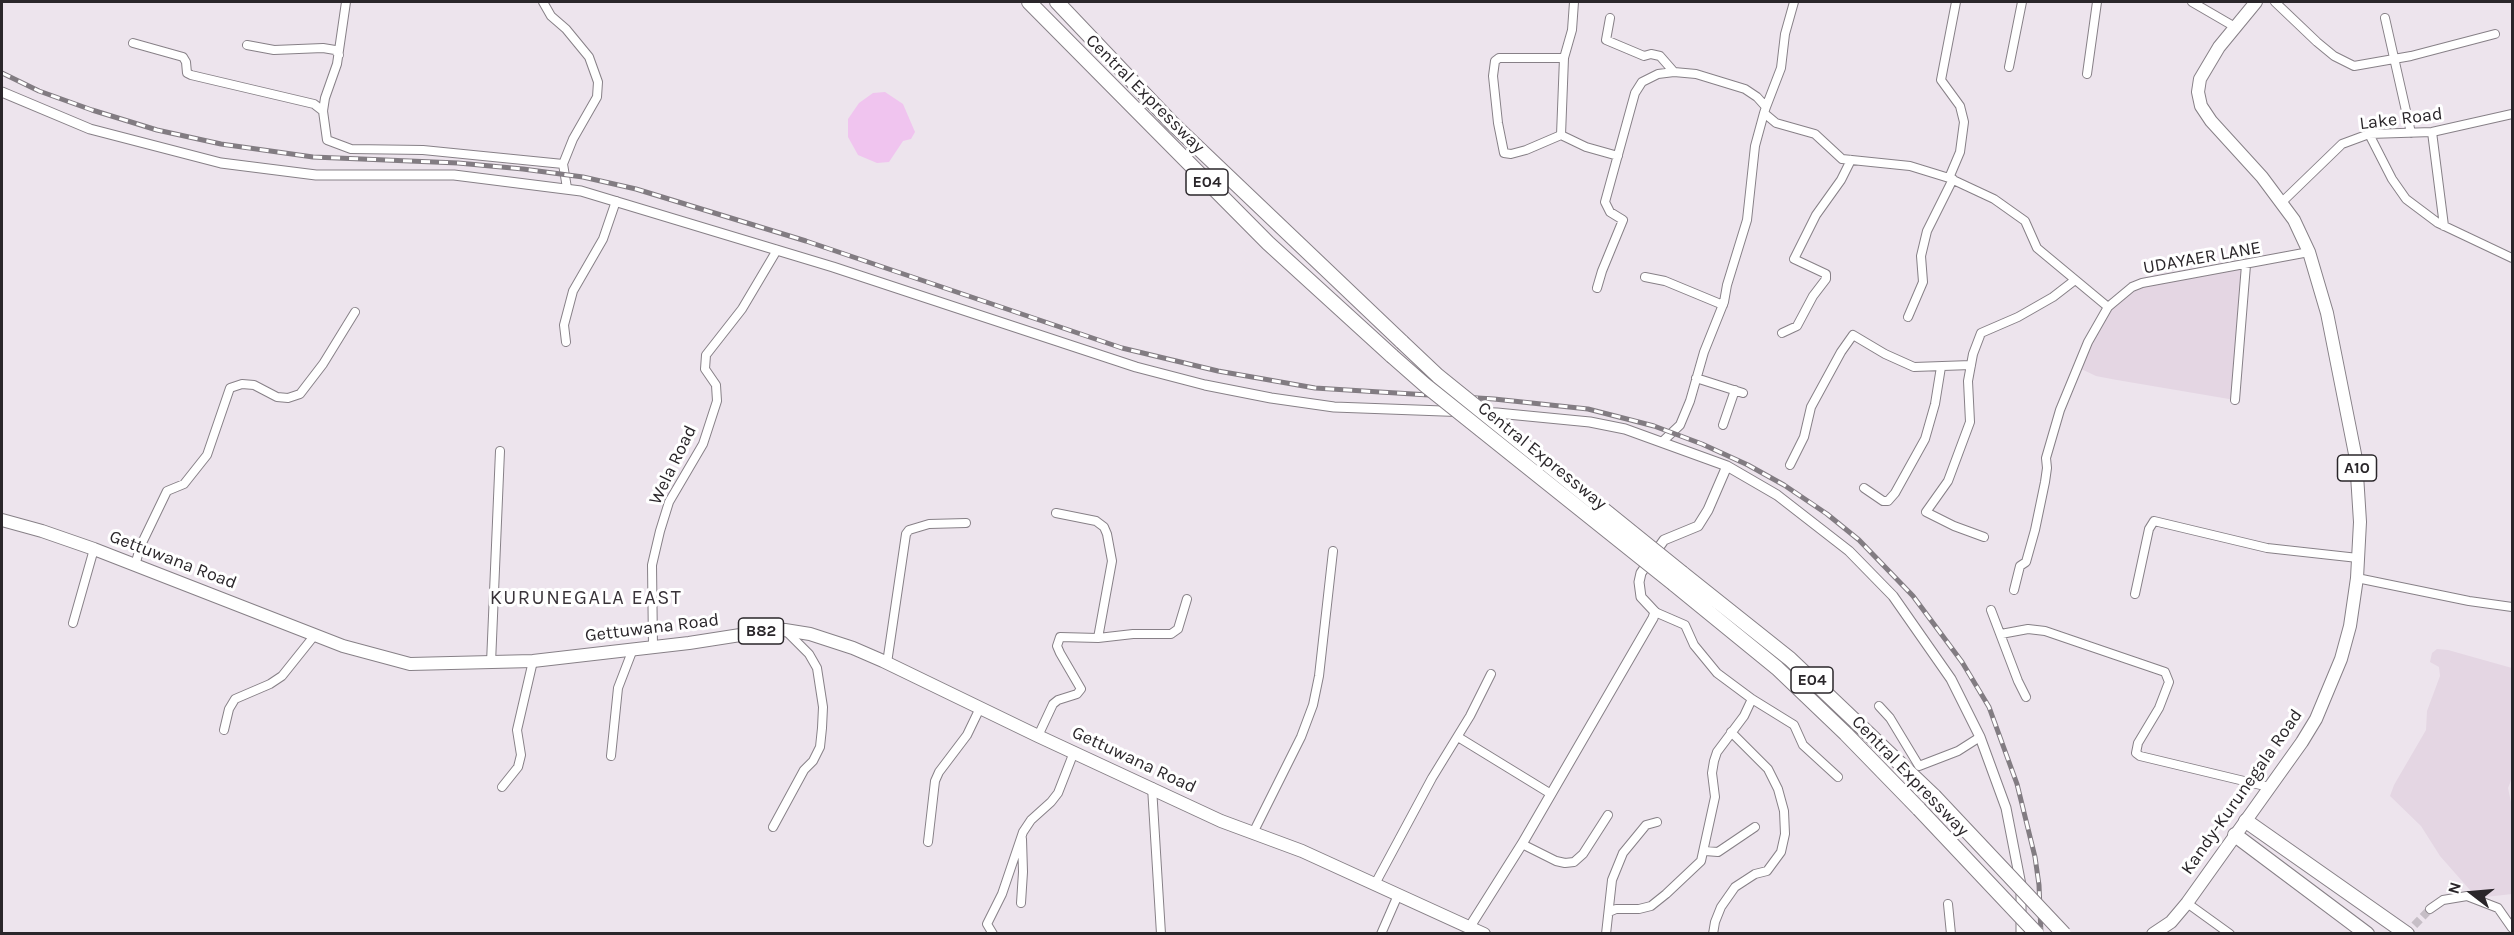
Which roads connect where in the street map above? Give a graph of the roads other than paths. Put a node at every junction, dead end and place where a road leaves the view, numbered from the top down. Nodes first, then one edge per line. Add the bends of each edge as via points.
1 (346, 2) edge
2 (543, 2) edge
3 (1029, 2) edge
4 (1057, 2) edge
5 (1574, 2) edge
6 (1794, 2) edge
7 (1956, 2) edge
8 (2022, 2) edge
9 (2097, 2) edge
10 (2192, 2) edge
11 (2256, 2) edge
12 (2275, 2) edge
13 (1610, 18) dead end
14 (2385, 18) dead end
15 (2235, 27) junction
16 (2494, 34) dead end
17 (133, 43) dead end
18 (248, 45) dead end
19 (339, 55) junction
20 (1564, 58) junction
21 (2395, 58) junction
22 (2009, 67) dead end
23 (1674, 72) junction
24 (2087, 74) dead end
25 (2, 92) edge
26 (1765, 110) junction
27 (323, 111) junction
28 (2512, 114) edge
29 (2432, 132) junction
30 (2411, 133) junction
31 (2369, 134) junction
32 (1561, 135) junction
33 (1618, 156) junction
34 (1851, 160) junction
35 (563, 164) junction
36 (1951, 179) junction
37 (567, 188) junction
38 (616, 201) junction
39 (2281, 203) junction
40 (2444, 226) junction
41 (777, 250) junction
42 (2309, 252) junction
43 (2512, 258) edge
44 (2247, 265) junction
45 (1645, 277) dead end
46 (2075, 280) junction
47 (1598, 288) dead end
48 (1723, 305) junction
49 (2108, 307) junction
50 (355, 312) dead end
51 (1908, 317) dead end
52 (1782, 333) dead end
53 (566, 342) dead end
54 (1971, 365) junction
55 (1941, 367) junction
56 (1696, 378) junction
57 (2235, 400) dead end
58 (1723, 426) dead end
59 (1663, 441) junction
60 (500, 451) dead end
61 (1790, 465) dead end
62 (1727, 466) junction
63 (1864, 488) dead end
64 (1056, 513) dead end
65 (2, 520) edge
66 (966, 523) dead end
67 (1984, 537) dead end
68 (94, 549) junction
69 (1333, 551) dead end
70 (2358, 558) junction
71 (135, 565) junction
72 (1678, 578) junction
73 (2357, 578) junction
74 (2014, 590) dead end
75 (2135, 594) dead end
76 (1187, 599) dead end
77 (2512, 607) edge
78 (1991, 609) dead end
79 (1655, 612) junction
80 (73, 623) dead end
81 (785, 630) junction
82 (2001, 634) junction
83 (314, 636) junction
84 (1098, 638) junction
85 (653, 647) junction
86 (633, 650) junction
87 (533, 661) junction
88 (491, 663) junction
89 (887, 663) junction
90 (1491, 674) dead end
91 (2026, 698) dead end
92 (1752, 699) junction
93 (1879, 706) dead end
94 (980, 708) junction
95 (224, 730) dead end
96 (1731, 732) junction
97 (1038, 736) junction
98 (1458, 736) junction
99 (1980, 737) junction
100 (1074, 752) junction
101 (610, 756) dead end
102 (1838, 777) dead end
103 (502, 787) dead end
104 (1152, 787) junction
105 (2269, 787) junction
106 (1551, 794) junction
107 (1608, 815) dead end
108 (2246, 820) junction
109 (1657, 822) dead end
110 (773, 827) dead end
111 (1755, 827) dead end
112 (1253, 833) junction
113 (2235, 835) junction
114 (1021, 838) junction
115 (928, 842) dead end
116 (1522, 844) junction
117 (1705, 850) junction
118 (1374, 884) junction
119 (1398, 896) junction
120 (1021, 903) dead end
121 (2187, 903) junction
122 (1948, 904) dead end
123 (2430, 909) tunnel mouth
124 (1609, 912) junction
125 (1469, 928) junction
126 (2512, 928) edge
127 (993, 933) edge
128 (1161, 933) edge
129 (1381, 933) edge
130 (1484, 933) edge
131 (1606, 933) edge
132 (1713, 933) edge
133 (1951, 933) edge
134 (2021, 933) edge
135 (2037, 933) edge
136 (2064, 933) edge
137 (2153, 933) edge
138 (2230, 933) edge
139 (2367, 933) edge
140 (2407, 933) edge

1 - 19 street
2 - 35 street via 589,57 598,82 597,97
3 - 72 highway, Central Expressway / E04, bridge via 1268,243 1425,385
4 - 72 highway, Central Expressway / E04, bridge via 1172,123 1438,376
5 - 20 street
6 - 26 street via 1780,68
7 - 36 street via 1941,80 1960,106 1964,122
8 - 22 street
9 - 24 street
10 - 15 street
11 - 15 main road, Kandy-Kurunegala Road / A10
12 - 21 street via 2316,42 2354,66
13 - 23 street via 1606,40 1644,56 1660,56
14 - 21 street
15 - 39 main road, Kandy-Kurunegala Road / A10 via 2200,79 2201,106
16 - 21 street
17 - 27 street via 183,57 191,75 314,104
18 - 19 street via 274,50 323,48
19 - 27 street
20 - 32 street
20 - 32 street via 1499,58 1493,76 1504,153 1526,150
21 - 30 street
23 - 26 street via 1696,74 1745,89 1757,97
23 - 33 street via 1642,82 1635,93
25 - 37 street via 90,129 221,164 316,175 454,175
26 - 34 street via 1784,126 1815,134 1835,154
26 - 48 street via 1755,146 1747,220
27 - 35 street via 327,140 351,149 423,150
28 - 29 street, Lake Road
29 - 30 street, Lake Road
29 - 40 street
30 - 31 street, Lake Road
31 - 39 street, Lake Road via 2342,144
31 - 40 street via 2406,199
32 - 33 street
33 - 47 street via 1605,202 1610,212 1623,220
34 - 36 street via 1899,164
34 - 52 street via 1794,259 1826,274 1826,279 1797,326
35 - 37 street
36 - 46 street via 1994,199 2025,221 2037,248
36 - 51 street via 1927,231 1921,256 1923,282
37 - 38 street
38 - 41 street
38 - 53 street via 603,239 573,291 564,325
39 - 42 main road, Kandy-Kurunegala Road / A10
40 - 43 street
41 - 59 street via 1136,367 1204,385 1335,407 1547,417 1625,429
41 - 85 street, Wela Road via 742,309 706,355 704,362 716,385 717,401 703,444 669,502 660,531 652,565
42 - 44 street, UDAYAER LANE
42 - 70 main road, Kandy-Kurunegala Road / A10 via 2336,353 2356,459
44 - 49 street, UDAYAER LANE via 2142,283
44 - 57 street
45 - 48 street
46 - 49 street
46 - 54 street via 2018,317 1981,333
48 - 56 street
49 - 74 street via 2084,351 2060,410 2046,458 2035,530
50 - 71 street via 300,394 277,397 254,385 230,388 207,455 184,484 167,491
54 - 55 street
54 - 67 street via 1971,422 1948,481 1926,512
55 - 61 street via 1914,367 1853,335 1812,407 1804,437
55 - 63 street via 1925,439 1895,493 1883,501
56 - 58 street via 1739,392
56 - 59 street via 1680,425
59 - 62 street
60 - 88 street
62 - 79 street via 1698,526 1664,540 1641,573 1641,597
62 - 99 street via 1778,495 1849,551 1893,596 1951,679
64 - 84 street via 1095,521 1107,534 1112,561
65 - 68 main road, Gettuwana Road / B82
66 - 89 street via 929,524 906,534
68 - 71 main road, Gettuwana Road / B82
68 - 80 street
69 - 112 street via 1313,705
70 - 73 main road, Kandy-Kurunegala Road / A10
70 - 75 street via 2267,548 2154,521
71 - 83 main road, Gettuwana Road / B82
72 - 135 highway, Central Expressway / E04, bridge via 1846,734
72 - 136 highway, Central Expressway / E04, bridge via 1790,659 1934,796
73 - 77 street
73 - 105 main road, Kandy-Kurunegala Road / A10 via 2341,659 2327,695 2302,742
76 - 84 street via 1178,629 1171,634
78 - 82 street
79 - 92 street via 1685,625 1694,645 1717,673
79 - 106 street
81 - 85 main road, Gettuwana Road / B82
81 - 89 main road, Gettuwana Road / B82 via 828,640
81 - 110 street via 809,654 817,669 822,728 820,747
82 - 91 street
82 - 105 street via 2028,629 2045,631 2165,672 2169,682 2136,753
83 - 88 main road, Gettuwana Road / B82 via 410,664
83 - 95 street via 282,676 235,699
84 - 97 street via 1066,635 1058,640 1060,653 1081,689 1053,704
85 - 86 main road, Gettuwana Road / B82
86 - 87 main road, Gettuwana Road / B82
86 - 101 street via 618,688
87 - 88 main road, Gettuwana Road / B82
87 - 103 street via 517,729 518,767
89 - 94 main road, Gettuwana Road / B82
90 - 98 street
92 - 96 street
92 - 102 street via 1794,724 1803,745
93 - 99 street via 1919,765
94 - 97 main road, Gettuwana Road / B82
94 - 115 street via 967,735 935,781
96 - 117 street via 1712,767 1715,797
96 - 132 street via 1768,769 1784,811 1785,834 1781,852 1767,871 1735,887 1721,907
97 - 100 main road, Gettuwana Road / B82
98 - 106 street
98 - 118 street
99 - 134 street via 2006,808 2016,853
100 - 104 main road, Gettuwana Road / B82
100 - 114 street via 1058,793 1031,820
104 - 112 main road, Gettuwana Road / B82
104 - 128 street
105 - 108 main road, Kandy-Kurunegala Road / A10
106 - 116 street
107 - 116 street via 1574,862 1556,861
108 - 113 main road, Kandy-Kurunegala Road / A10
108 - 140 highway
109 - 124 street via 1646,825 1623,853 1612,880
111 - 117 street via 1718,852
112 - 118 main road, Gettuwana Road / B82 via 1302,850
113 - 121 main road, Kandy-Kurunegala Road / A10
113 - 139 highway
114 - 120 street
114 - 127 street via 987,924
116 - 125 street
117 - 124 street via 1701,861 1651,906
118 - 119 main road, Gettuwana Road / B82
119 - 125 main road, Gettuwana Road / B82
119 - 129 street
121 - 137 main road, Kandy-Kurunegala Road / A10 via 2171,922
121 - 138 street
122 - 133 street
123 - 126 street via 2443,900 2467,896 2498,908
124 - 131 street
125 - 130 main road, Gettuwana Road / B82

